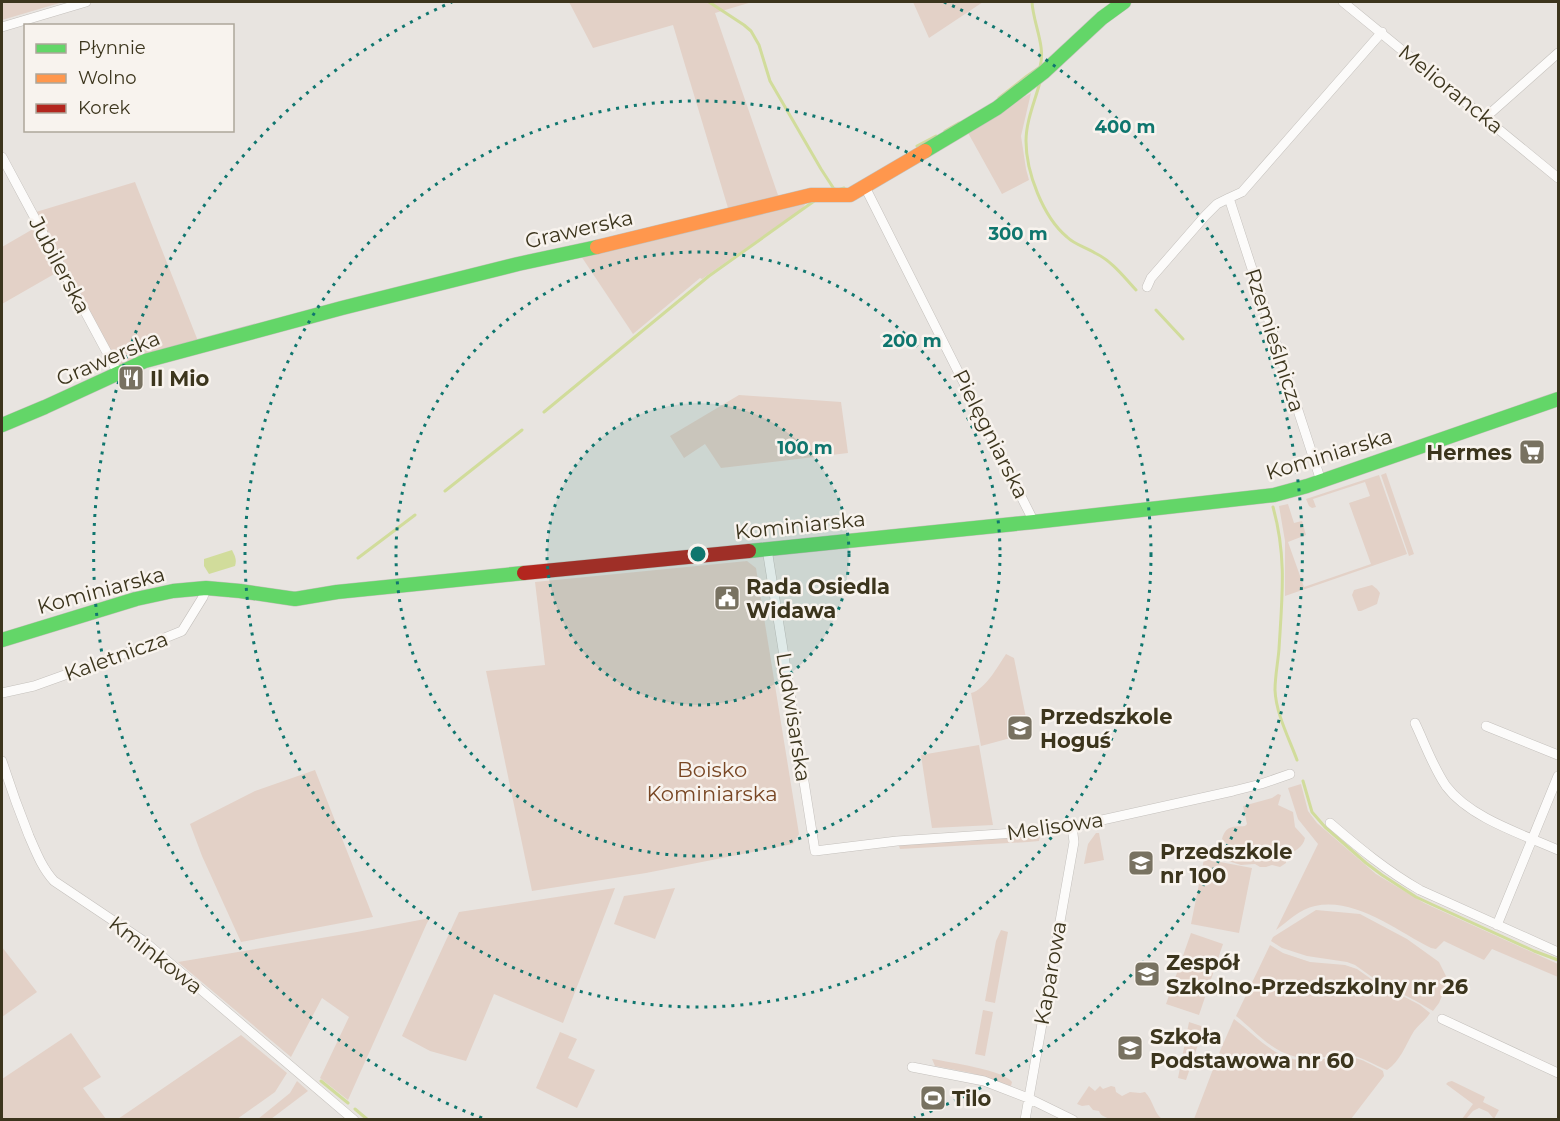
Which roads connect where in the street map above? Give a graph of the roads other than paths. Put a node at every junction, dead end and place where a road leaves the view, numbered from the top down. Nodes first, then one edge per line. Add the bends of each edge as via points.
1 (86, 2) edge
2 (1124, 2) edge
3 (1343, 2) edge
4 (2, 27) edge
5 (1382, 33) junction
6 (1558, 53) edge
7 (1486, 117) junction
8 (2, 157) edge
9 (1558, 178) edge
10 (865, 187) junction
11 (1229, 198) junction
12 (1147, 287) dead end
13 (118, 373) junction
14 (1558, 399) edge
15 (2, 425) edge
16 (1321, 481) junction
17 (1034, 522) junction
18 (767, 549) junction
19 (206, 588) junction
20 (2, 640) edge
21 (2, 693) edge
22 (1415, 723) dead end
23 (1486, 726) dead end
24 (1558, 754) edge
25 (2, 761) edge
26 (1290, 774) dead end
27 (1558, 776) edge
28 (1330, 823) dead end
29 (1072, 826) junction
30 (1532, 839) junction
31 (815, 850) joint
32 (1558, 850) edge
33 (1497, 925) junction
34 (1558, 952) edge
35 (1442, 1019) dead end
36 (912, 1067) dead end
37 (1558, 1073) edge
38 (1028, 1098) junction
39 (354, 1119) edge
40 (1025, 1119) edge
41 (1073, 1119) edge

1 - 4 street
2 - 10 street, Grawerska via 997,108
3 - 5 street, Meliorancka
5 - 7 street, Meliorancka
5 - 11 street via 1242,192
6 - 7 street
7 - 9 street, Meliorancka
8 - 13 street, Jubilerska
10 - 13 street, Grawerska via 845,196 810,195 353,305 167,354
10 - 17 street, Pielęgniarska
11 - 12 street via 1205,216
11 - 16 street, Rzemieślnicza
13 - 15 street, Grawerska
14 - 16 street, Kominiarska
16 - 17 street, Kominiarska via 1274,495
17 - 18 street, Kominiarska
18 - 19 street, Kominiarska via 348,590 295,599
18 - 31 street, Ludwisarska
19 - 20 street, Kominiarska via 136,599
19 - 21 street, Kaletnicza via 182,631 34,686
22 - 30 street via 1438,773 1453,794 1477,813
23 - 24 street
25 - 39 street, Kminkowa via 36,853 54,881 145,942
26 - 29 street, Melisowa via 1233,791
27 - 30 street
28 - 33 street via 1402,880
29 - 31 street, Melisowa
29 - 38 street, Kaparowa via 1074,842
30 - 32 street
30 - 33 street
33 - 34 street
35 - 37 street
36 - 38 street via 970,1077
38 - 40 street, Kaparowa
38 - 41 street

